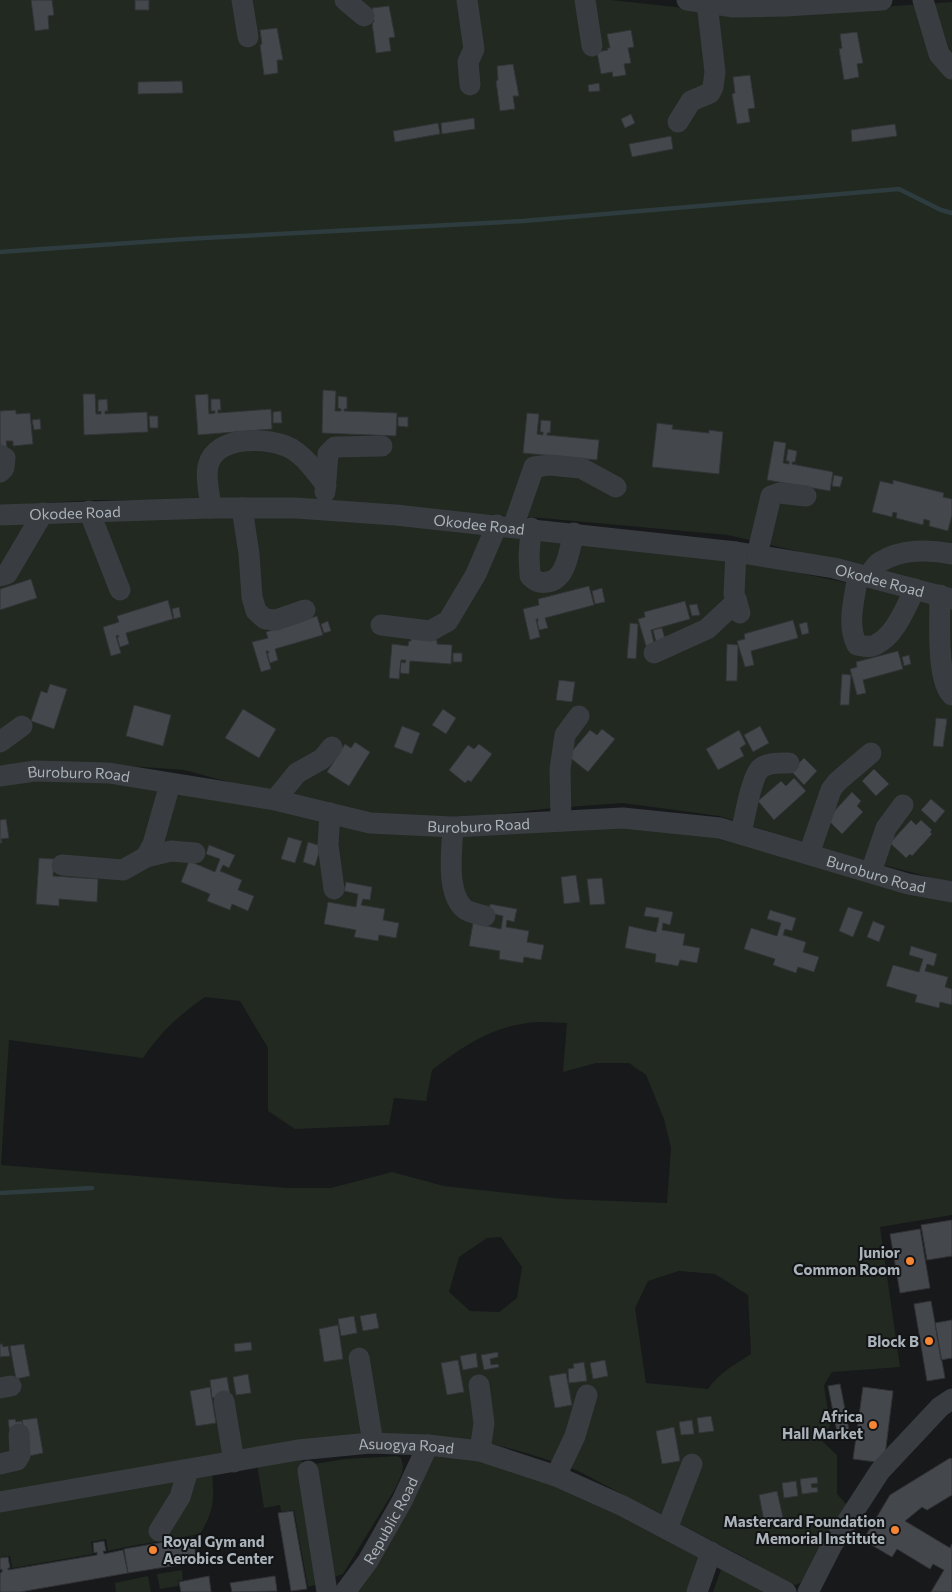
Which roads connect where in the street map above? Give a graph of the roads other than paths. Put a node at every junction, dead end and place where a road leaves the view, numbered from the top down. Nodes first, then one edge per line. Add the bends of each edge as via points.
1 (242, 0) edge
2 (345, 0) edge
3 (467, 0) edge
4 (585, 0) edge
5 (882, 0) edge
6 (923, 0) edge
7 (697, 1) edge
8 (798, 3) edge
9 (364, 16) dead end
10 (248, 37) dead end
11 (592, 46) dead end
12 (952, 69) edge
13 (470, 85) dead end
14 (678, 122) dead end
15 (382, 446) dead end
16 (0, 455) edge
17 (0, 472) edge
18 (326, 485) junction
19 (616, 487) dead end
20 (806, 496) dead end
21 (212, 508) junction
22 (242, 508) junction
23 (324, 510) junction
24 (89, 511) junction
25 (43, 513) junction
26 (0, 515) edge
27 (514, 527) junction
28 (574, 533) junction
29 (736, 552) junction
30 (952, 554) edge
31 (757, 556) junction
32 (0, 576) edge
33 (863, 576) junction
34 (915, 589) junction
35 (120, 590) dead end
36 (946, 597) edge
37 (305, 610) dead end
38 (381, 625) dead end
39 (654, 653) dead end
40 (952, 695) edge
41 (579, 716) dead end
42 (22, 726) dead end
43 (0, 742) edge
44 (332, 747) dead end
45 (870, 753) dead end
46 (789, 763) dead end
47 (0, 776) edge
48 (170, 784) junction
49 (276, 800) junction
50 (903, 805) dead end
51 (330, 813) junction
52 (561, 821) junction
53 (453, 827) junction
54 (741, 834) junction
55 (195, 853) dead end
56 (809, 854) junction
57 (146, 857) junction
58 (62, 865) dead end
59 (871, 872) junction
60 (334, 889) dead end
61 (952, 892) edge
62 (485, 916) dead end
63 (359, 1358) dead end
64 (478, 1384) dead end
65 (587, 1395) dead end
66 (952, 1399) edge
67 (224, 1401) dead end
68 (19, 1434) dead end
69 (373, 1443) junction
70 (428, 1445) junction
71 (480, 1450) junction
72 (234, 1462) junction
73 (0, 1464) edge
74 (692, 1464) dead end
75 (188, 1470) junction
76 (308, 1471) dead end
77 (556, 1476) junction
78 (0, 1502) edge
79 (667, 1529) junction
80 (159, 1531) dead end
81 (711, 1552) junction
82 (780, 1591) edge
83 (327, 1592) edge
84 (346, 1592) edge
85 (697, 1592) edge
86 (808, 1592) edge

1 - 10 street
2 - 9 street
3 - 13 street via 474,48 468,62
4 - 11 street
5 - 8 street
6 - 12 street via 939,54
7 - 8 street via 734,6
7 - 14 street via 715,72 713,88 710,93 690,102
15 - 18 street via 335,447 328,454
16 - 17 street via 5,458
18 - 21 street via 291,449 266,442 229,443 217,450 207,468
18 - 23 street
19 - 27 street via 581,468 534,467
20 - 31 street via 779,493 771,496
21 - 22 street, Okodee Road
21 - 24 street, Okodee Road
22 - 23 street, Okodee Road
22 - 37 street via 256,611 265,619 276,620
23 - 27 street, Okodee Road
24 - 25 street, Okodee Road
24 - 35 street
25 - 26 street, Okodee Road
25 - 32 street via 7,574
27 - 28 street, Okodee Road
27 - 28 street via 529,556 530,576 535,581 546,583 562,573
27 - 38 street via 476,574 448,621 430,631
28 - 29 street, Okodee Road
29 - 31 street, Okodee Road
29 - 39 street via 734,594 739,608 707,629
30 - 33 street via 926,550 897,555 878,563
31 - 33 street, Okodee Road
33 - 34 street, Okodee Road
33 - 34 street via 851,626 857,645 876,645 893,630
34 - 36 street, Okodee Road
36 - 40 street via 940,640 942,675
41 - 52 street via 565,735 560,768
42 - 43 street
44 - 49 street via 322,759 297,774
45 - 56 street via 831,790
46 - 54 street via 771,764 760,770 750,792
47 - 48 street, Buroburo Road via 35,771 72,771 109,773
48 - 49 street, Buroburo Road
48 - 57 street via 153,844
49 - 51 street, Buroburo Road
50 - 59 street via 886,828
51 - 53 street, Buroburo Road via 370,822
51 - 60 street via 328,844
52 - 53 street, Buroburo Road
52 - 54 street, Buroburo Road via 623,818 720,828
53 - 62 street via 451,876 456,899 467,911
54 - 56 street, Buroburo Road
55 - 57 street via 171,851
56 - 59 street, Buroburo Road
57 - 58 street via 123,870
59 - 61 street, Buroburo Road via 908,884
63 - 69 street
64 - 71 street via 484,1423
65 - 77 street via 575,1436
66 - 86 street via 880,1470 832,1545
67 - 72 street
68 - 73 street via 20,1455 17,1460
69 - 70 street, Asuogya Road
69 - 72 street, Asuogya Road via 298,1450
70 - 71 street, Asuogya Road
70 - 84 street, Republic Road via 373,1553
71 - 77 street, Asuogya Road
72 - 75 street, Asuogya Road
74 - 79 street
75 - 78 street, Asuogya Road
75 - 80 street via 180,1497
76 - 83 street
77 - 79 street, Asuogya Road
79 - 81 street, Asuogya Road
81 - 82 street, Asuogya Road
81 - 85 street

